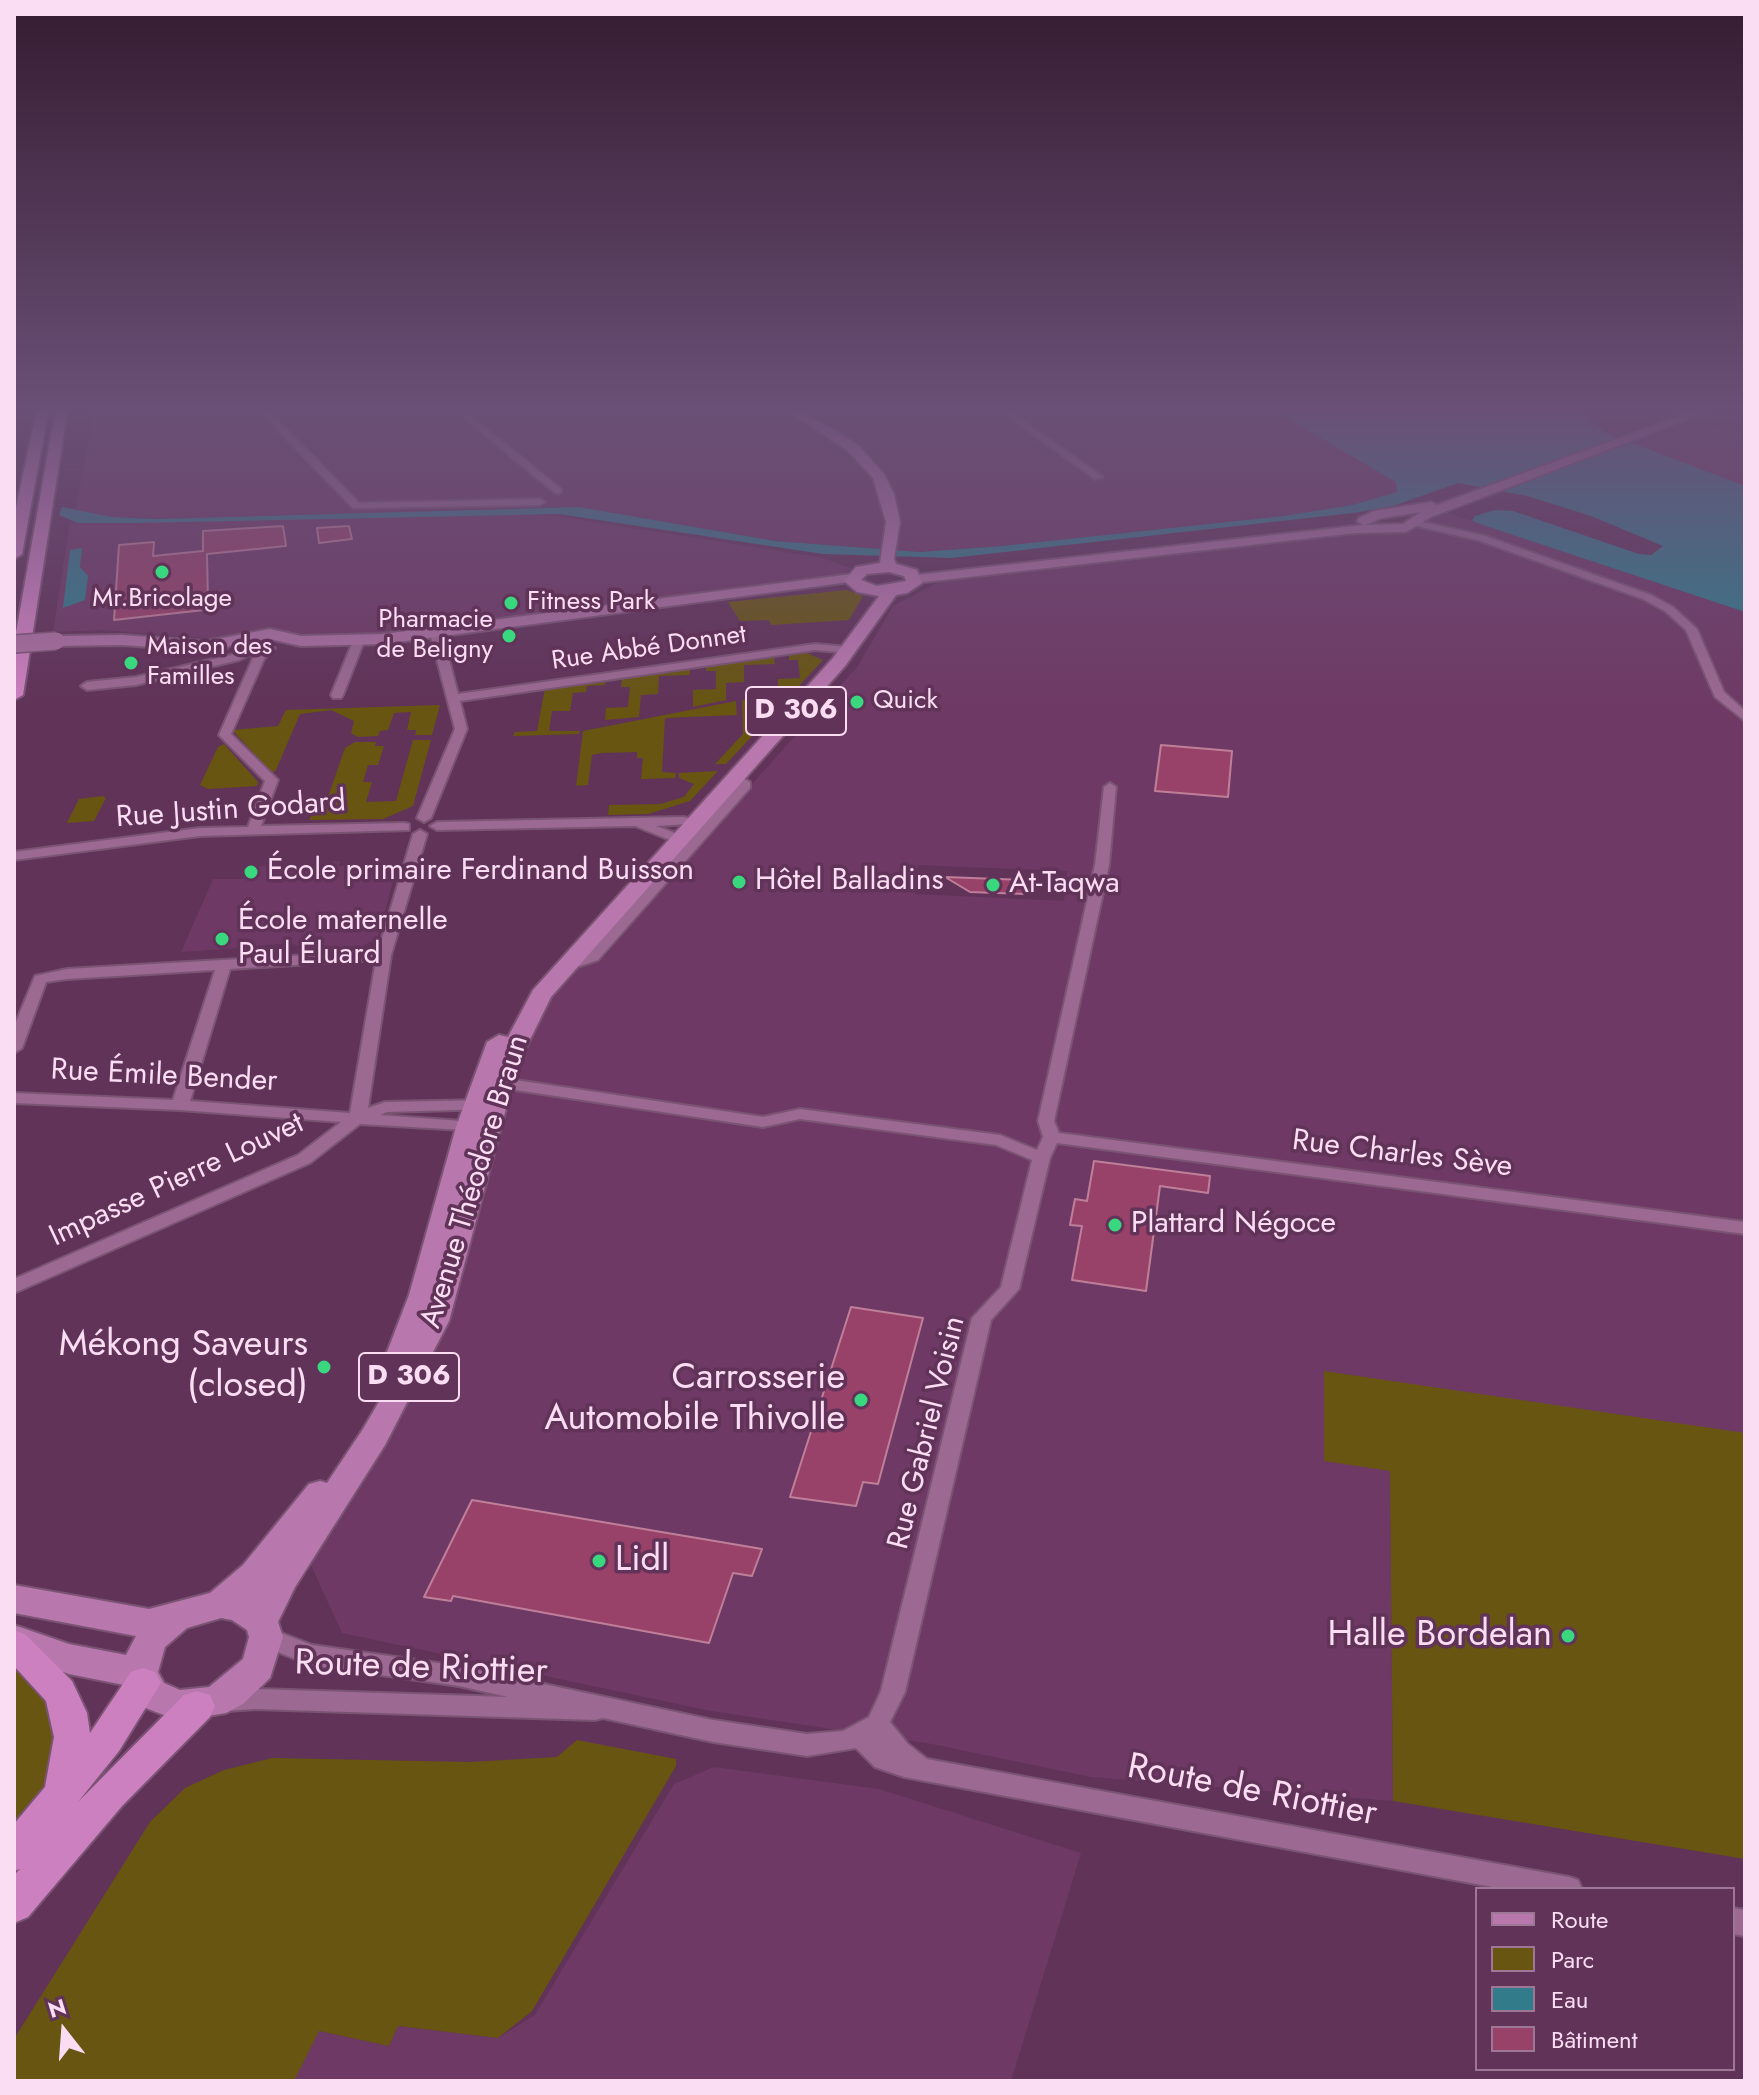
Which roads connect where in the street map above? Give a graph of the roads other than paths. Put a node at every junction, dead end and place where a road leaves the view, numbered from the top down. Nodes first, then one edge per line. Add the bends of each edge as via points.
1 (23, 511) edge
2 (44, 511) edge
3 (891, 511) edge
4 (1402, 511) edge
5 (1440, 511) edge
6 (1391, 513) junction
7 (1414, 522) junction
8 (1376, 523) junction
9 (1400, 529) junction
10 (1461, 533) junction
11 (14, 554) edge
12 (879, 558) junction
13 (911, 575) junction
14 (860, 585) junction
15 (891, 591) junction
16 (436, 633) junction
17 (358, 641) junction
18 (14, 644) edge
19 (265, 644) junction
20 (845, 649) junction
21 (87, 686) dead end
22 (14, 695) edge
23 (337, 695) dead end
24 (454, 698) junction
25 (1745, 717) edge
26 (1110, 787) dead end
27 (422, 826) junction
28 (689, 827) junction
29 (253, 831) junction
30 (19, 855) edge
31 (384, 955) junction
32 (224, 964) junction
33 (14, 1048) edge
34 (14, 1098) edge
35 (180, 1105) junction
36 (486, 1110) junction
37 (358, 1117) junction
38 (1052, 1137) junction
39 (1041, 1158) junction
40 (1745, 1228) edge
41 (14, 1287) edge
42 (14, 1599) edge
43 (221, 1604) junction
44 (176, 1617) junction
45 (263, 1630) junction
46 (14, 1642) edge
47 (142, 1678) junction
48 (205, 1704) junction
49 (627, 1710) junction
50 (868, 1730) junction
51 (62, 1794) junction
52 (14, 1853) edge
53 (1558, 1887) edge
54 (14, 1904) edge

1 - 11 highway
2 - 22 highway
3 - 12 main road
4 - 6 main road
5 - 7 main road
6 - 7 main road
6 - 8 main road
7 - 9 main road
7 - 10 street
8 - 9 main road
8 - 13 main road
9 - 10 street
10 - 25 street via 1669,609 1691,629 1719,694
12 - 13 main road
12 - 14 main road
13 - 15 main road via 909,587
14 - 15 main road
14 - 16 main road
14 - 20 main road, Avenue Théodore Braun / D 306 via 869,601
15 - 20 main road, Avenue Théodore Braun / D 306
16 - 17 main road
16 - 24 street
17 - 19 main road
17 - 23 street
18 - 19 main road, bridge via 113,639
19 - 21 street via 235,658 151,678
19 - 29 street via 225,735 272,780
20 - 24 street, Rue Abbé Donnet via 815,647
20 - 28 main road, Avenue Théodore Braun / D 306
20 - 28 main road, Avenue Théodore Braun / D 306
24 - 27 street via 461,729
26 - 38 street, Rue Gabriel Voisin via 1102,865 1046,1121
27 - 28 street via 433,819 437,826 630,822
27 - 29 street, Rue Justin Godard via 407,831
27 - 31 street
28 - 36 main road, Avenue Théodore Braun / D 306 via 541,995
28 - 36 main road, Avenue Théodore Braun / D 306 via 548,962 521,997 504,1030
29 - 30 street, Rue Justin Godard
31 - 32 street
31 - 37 street
32 - 33 street via 40,979
32 - 35 street
34 - 35 street, Rue Émile Bender
35 - 37 street, Rue Émile Bender
36 - 37 street, Rue Émile Bender via 376,1122
36 - 39 street, Rue Émile Bender via 763,1122 800,1114 1000,1140
36 - 43 main road, Avenue Théodore Braun / D 306 via 389,1384 288,1536
36 - 45 main road, Avenue Théodore Braun / D 306 via 435,1321 374,1437 282,1579
37 - 41 street, Impasse Pierre Louvet via 304,1159
38 - 39 street, Rue Gabriel Voisin
38 - 40 street, Rue Charles Sève
39 - 50 street, Rue Gabriel Voisin via 1010,1289 982,1318 893,1692
42 - 44 main road via 138,1622
43 - 44 main road
43 - 45 main road via 240,1607
44 - 47 main road via 146,1648
45 - 48 main road via 265,1652 252,1674 231,1693
45 - 49 street, Route de Riottier via 310,1655 459,1676
46 - 47 main road
46 - 51 highway via 60,1692 69,1713 72,1737
47 - 48 main road via 163,1702
47 - 51 highway via 124,1717
48 - 49 street, Route de Riottier via 256,1699
48 - 54 highway via 109,1794
49 - 50 street, Route de Riottier via 713,1731 807,1745 829,1746
50 - 53 street, Route de Riottier via 884,1759
51 - 52 highway

